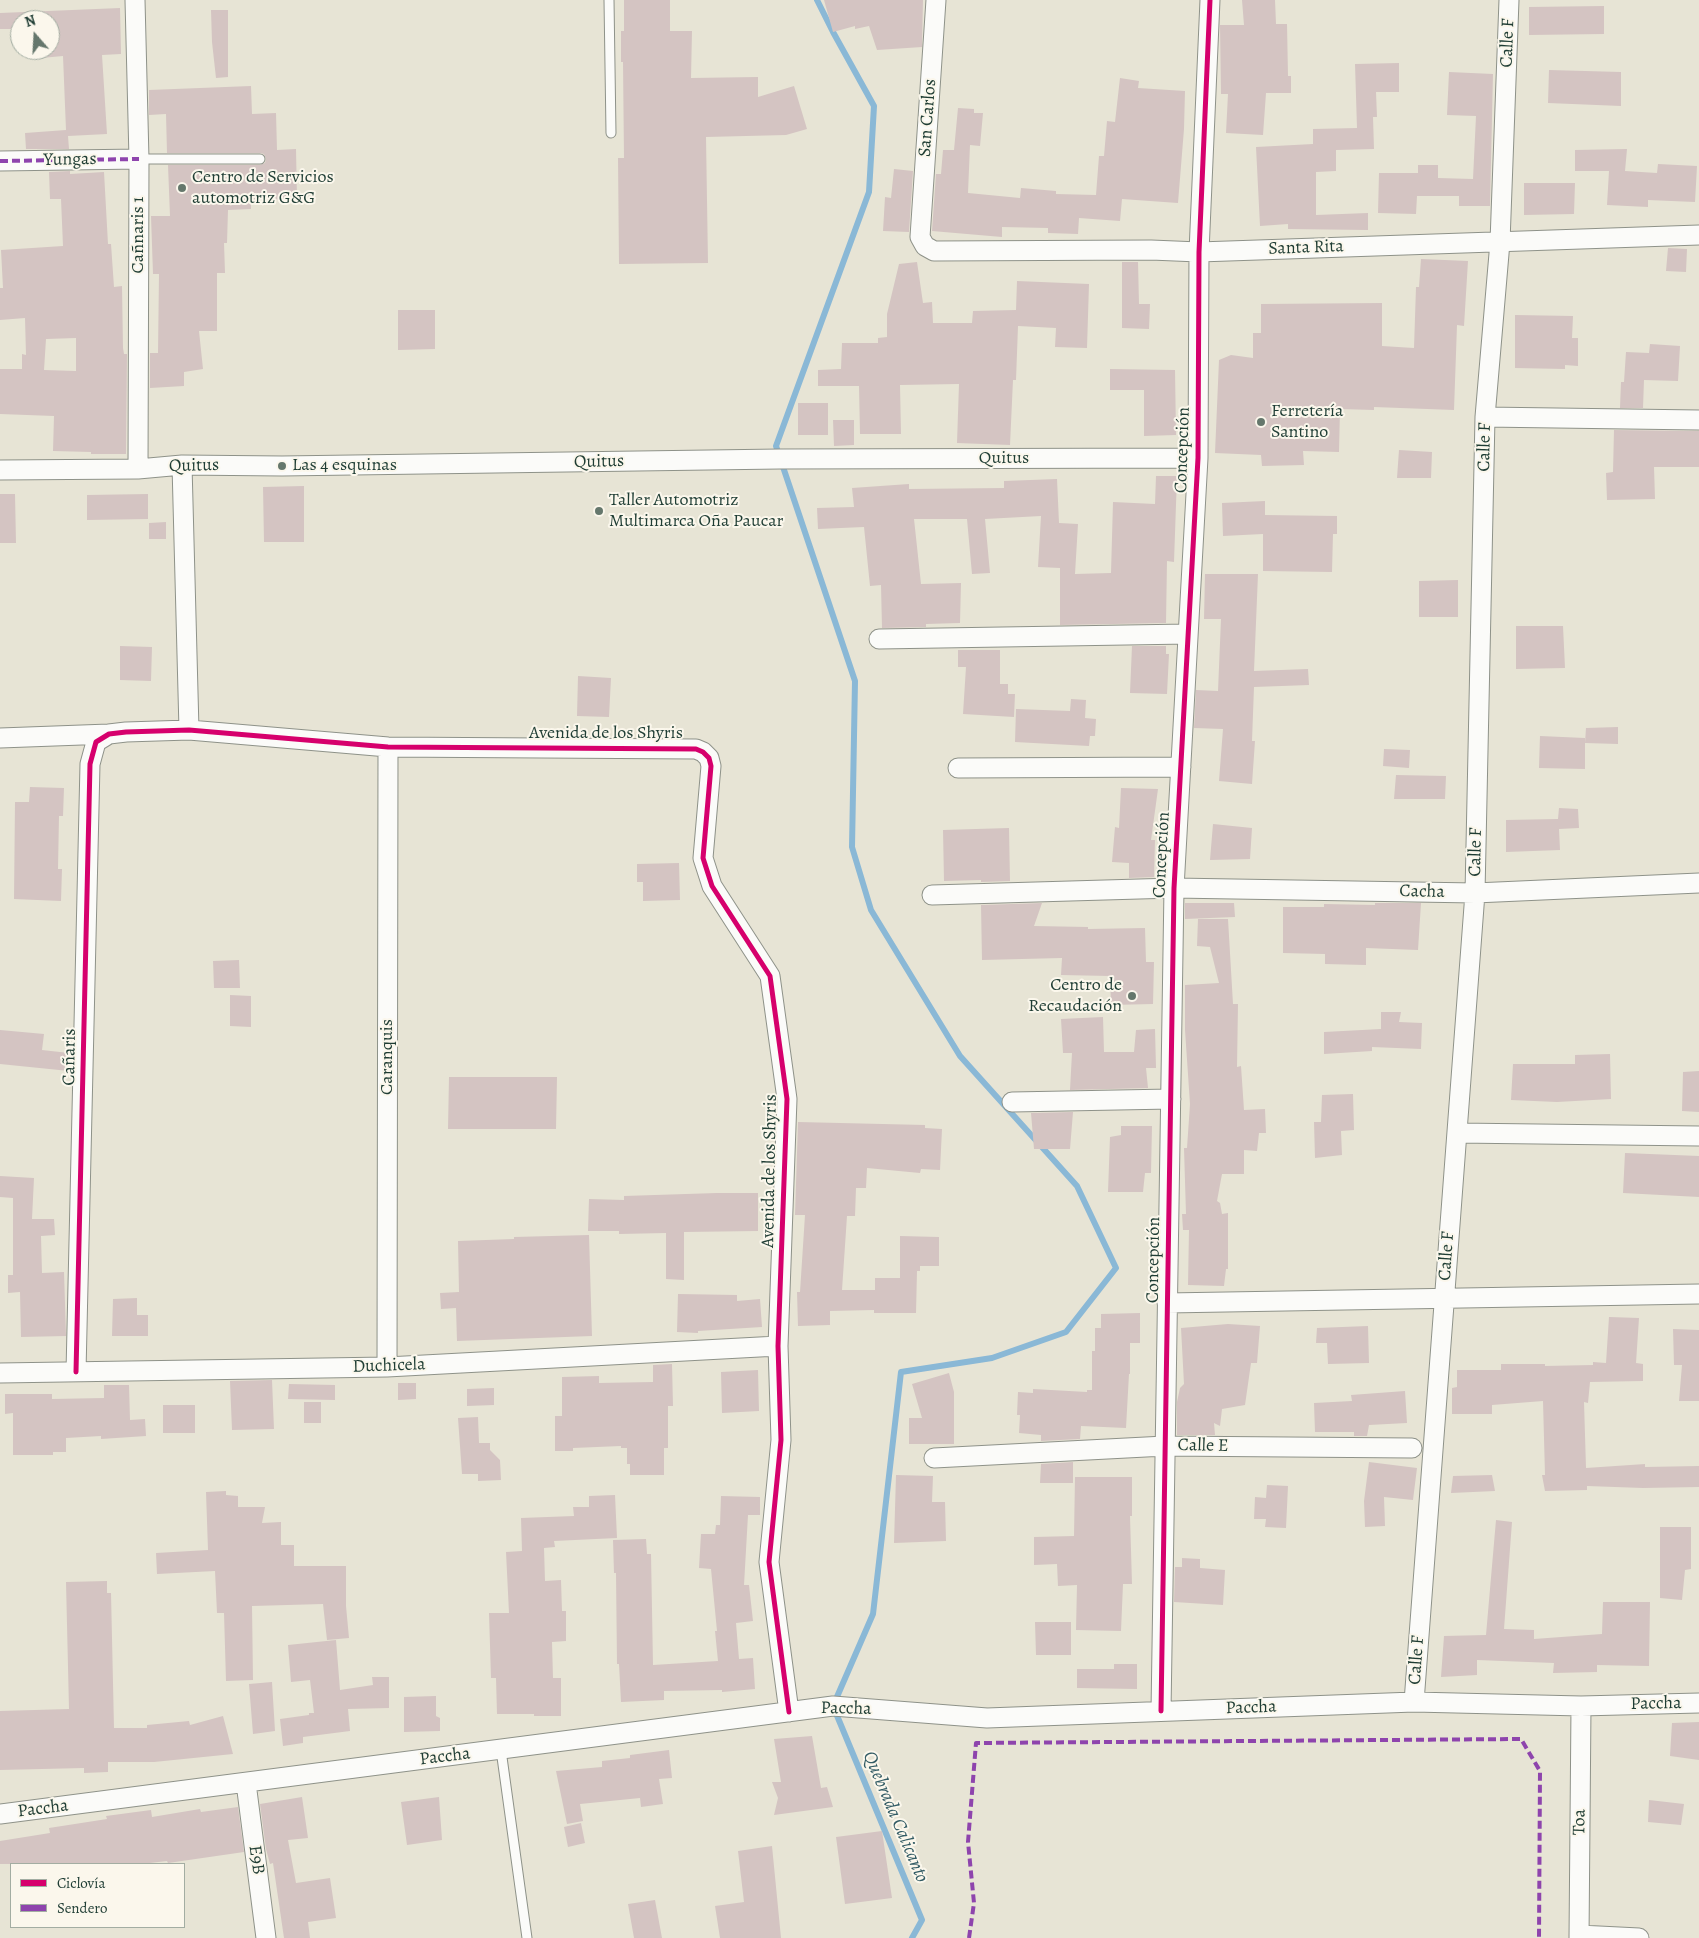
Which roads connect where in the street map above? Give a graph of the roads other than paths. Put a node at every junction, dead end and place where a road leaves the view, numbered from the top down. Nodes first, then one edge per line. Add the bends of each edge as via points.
1 (136, 0) edge
2 (609, 0) edge
3 (936, 0) edge
4 (1210, 0) edge
5 (1509, 0) edge
6 (611, 133) dead end
7 (139, 159) junction
8 (260, 159) dead end
9 (0, 161) edge
10 (1699, 236) edge
11 (920, 237) joint
12 (1500, 242) junction
13 (1199, 252) junction
14 (1485, 418) junction
15 (1699, 420) edge
16 (1198, 458) junction
17 (182, 465) junction
18 (138, 469) junction
19 (0, 470) edge
20 (1188, 634) junction
21 (879, 639) dead end
22 (189, 730) junction
23 (0, 738) edge
24 (102, 738) junction
25 (388, 747) junction
26 (1181, 767) junction
27 (958, 768) dead end
28 (1699, 884) edge
29 (1174, 888) junction
30 (1475, 893) junction
31 (932, 895) dead end
32 (1171, 1099) junction
33 (1012, 1102) dead end
34 (1457, 1133) junction
35 (1699, 1136) edge
36 (1699, 1294) edge
37 (1444, 1297) junction
38 (1167, 1303) junction
39 (778, 1346) junction
40 (387, 1367) junction
41 (76, 1372) junction
42 (0, 1373) edge
43 (1165, 1446) junction
44 (1412, 1448) dead end
45 (934, 1458) dead end
46 (1414, 1702) junction
47 (1699, 1703) edge
48 (1581, 1706) junction
49 (1161, 1711) junction
50 (788, 1712) junction
51 (501, 1750) junction
52 (246, 1783) junction
53 (0, 1814) edge
54 (1579, 1937) edge
55 (266, 1938) edge
56 (527, 1938) edge
57 (1639, 1938) edge

1 - 7 street, Cañnaris 1
2 - 6 lane
3 - 11 street, San Carlos
4 - 13 street, Concepción
5 - 12 street, Calle F
7 - 8 lane
7 - 9 street, Yungas
7 - 18 street, Cañnaris 1
10 - 12 street, Santa Rita
11 - 13 street, Santa Rita via 934,252
12 - 13 street, Santa Rita
12 - 14 street, Calle F
13 - 16 street, Concepción
14 - 15 street
14 - 30 street, Calle F
16 - 17 street, Quitus
16 - 20 street, Concepción
17 - 18 street, Quitus
17 - 22 street
18 - 19 street, Quitus
20 - 21 street
20 - 26 street, Concepción
22 - 24 street, Avenida de los Shyris via 126,732
22 - 25 street, Avenida de los Shyris
23 - 24 street, Avenida de los Shyris
24 - 41 street, Cañaris via 90,764
25 - 39 street, Avenida de los Shyris via 696,749 709,758 711,775 703,858 712,886 770,976 787,1099
25 - 40 street, Caranquis
26 - 27 street
26 - 29 street, Concepción
28 - 30 street, Cacha
29 - 30 street, Cacha
29 - 31 street, Cacha
29 - 32 street, Concepción
30 - 34 street, Calle F
32 - 33 street
32 - 38 street, Concepción
34 - 35 street
34 - 37 street, Calle F
36 - 37 street
37 - 38 street
37 - 46 street, Calle F
38 - 43 street, Concepción
39 - 40 street, Duchicela
39 - 50 street, Avenida de los Shyris via 781,1440 769,1562
40 - 41 street, Duchicela
41 - 42 street, Duchicela
43 - 44 street, Calle E
43 - 45 street, Calle E
43 - 49 street, Concepción
46 - 48 street, Paccha
46 - 49 street, Paccha
47 - 48 street, Paccha
48 - 54 street, Toa
49 - 50 street, Paccha via 986,1718 833,1706
50 - 51 street, Paccha
51 - 52 street, Paccha
51 - 56 lane
52 - 53 street, Paccha
52 - 55 street, E9B
54 - 57 street

